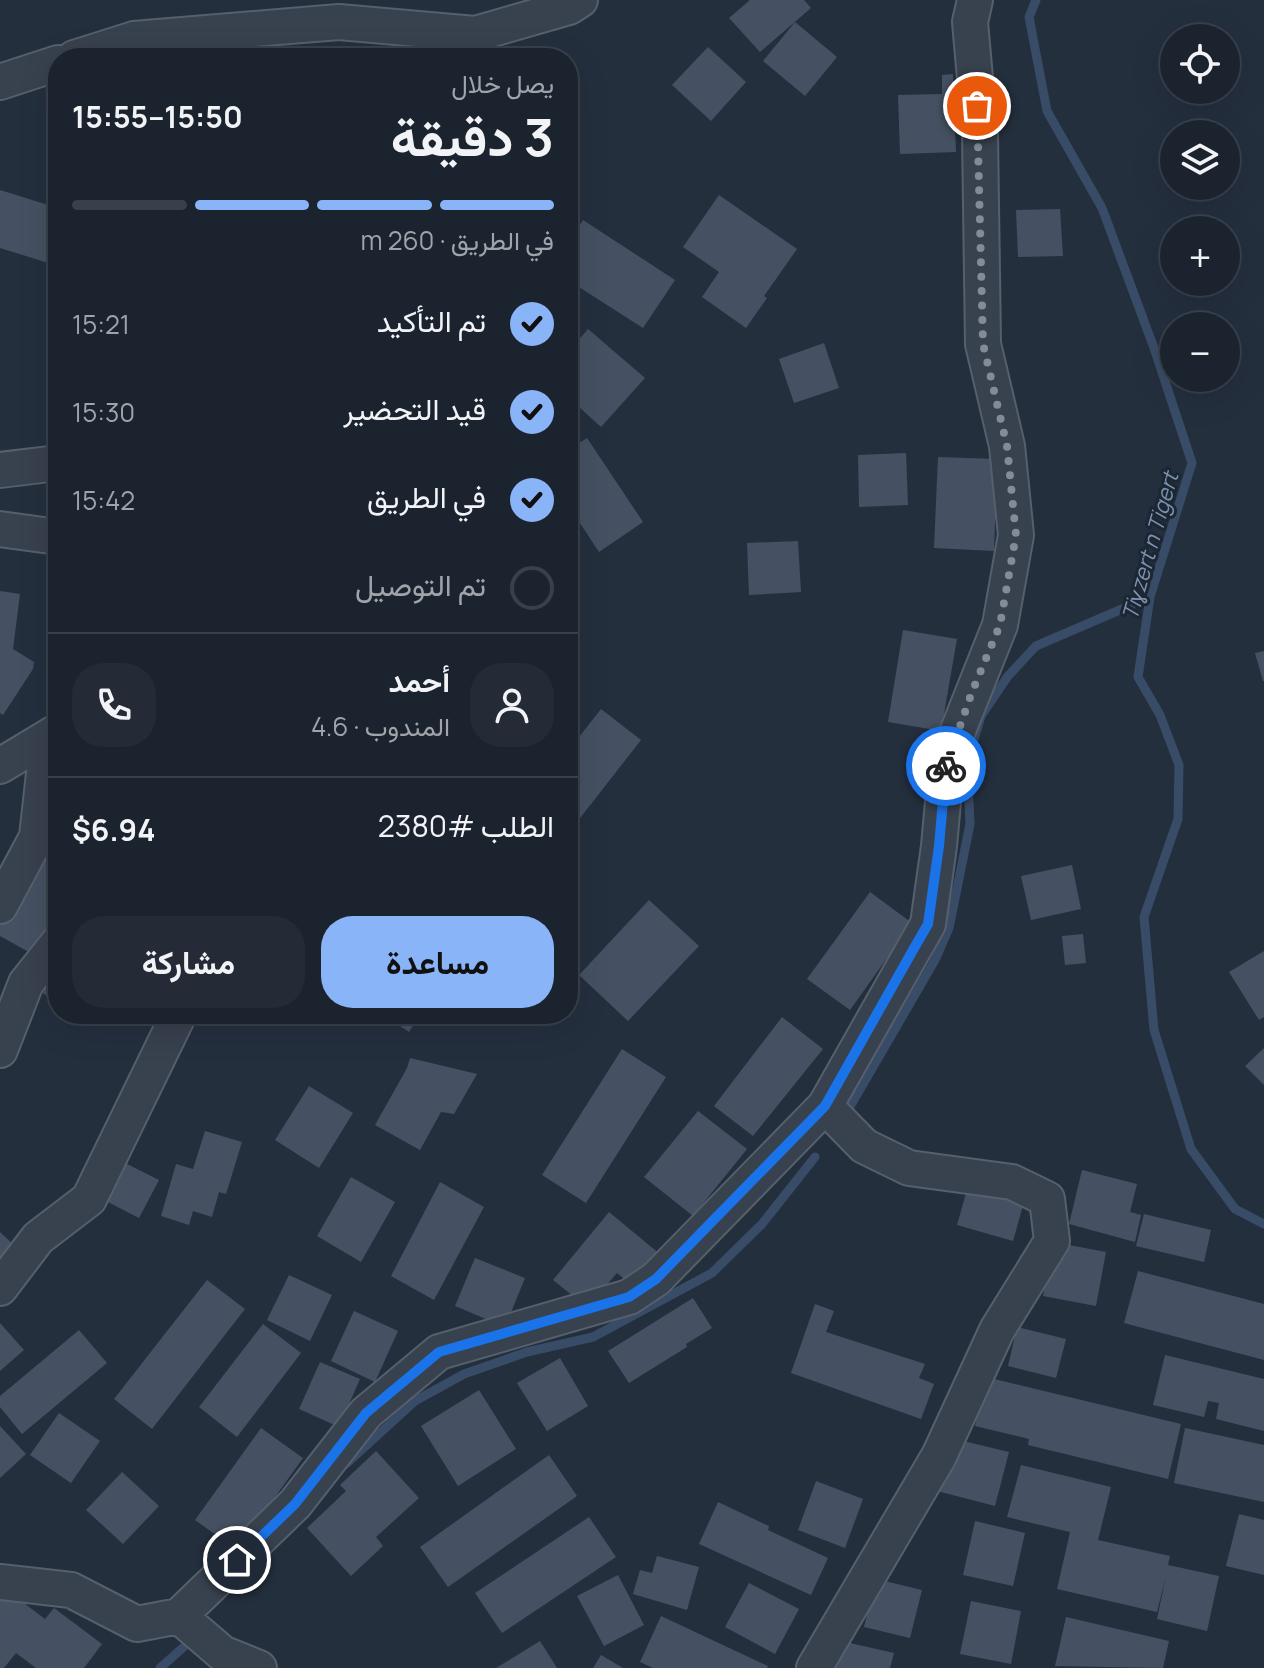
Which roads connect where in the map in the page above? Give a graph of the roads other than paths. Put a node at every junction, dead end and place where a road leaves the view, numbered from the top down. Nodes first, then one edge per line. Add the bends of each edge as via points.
1 (580, 0) edge
2 (975, 0) edge
3 (106, 48) edge
4 (48, 66) edge
5 (0, 82) edge
6 (48, 464) edge
7 (0, 470) edge
8 (0, 529) edge
9 (48, 536) edge
10 (48, 737) edge
11 (0, 766) edge
12 (48, 766) edge
13 (0, 906) edge
14 (48, 956) edge
15 (174, 1024) edge
16 (0, 1050) edge
17 (825, 1106) junction
18 (0, 1288) edge
19 (0, 1582) edge
20 (179, 1616) junction
21 (259, 1668) edge
22 (814, 1668) edge

1 - 3 street via 475,34 339,22 134,39
2 - 17 street via 970,22 980,134 983,344 1007,446 1016,535 1000,625 947,758 928,924
4 - 5 street
6 - 7 street
8 - 9 street
10 - 11 street
12 - 13 street via 37,837
14 - 16 street via 26,983
15 - 18 street via 89,1199 38,1238
17 - 20 street via 656,1279 629,1297 439,1352 366,1413 295,1504
17 - 22 street via 864,1146 909,1168 1012,1182 1047,1199 1052,1241 997,1330 939,1456
19 - 20 street via 71,1590 137,1624
20 - 21 street via 222,1653

